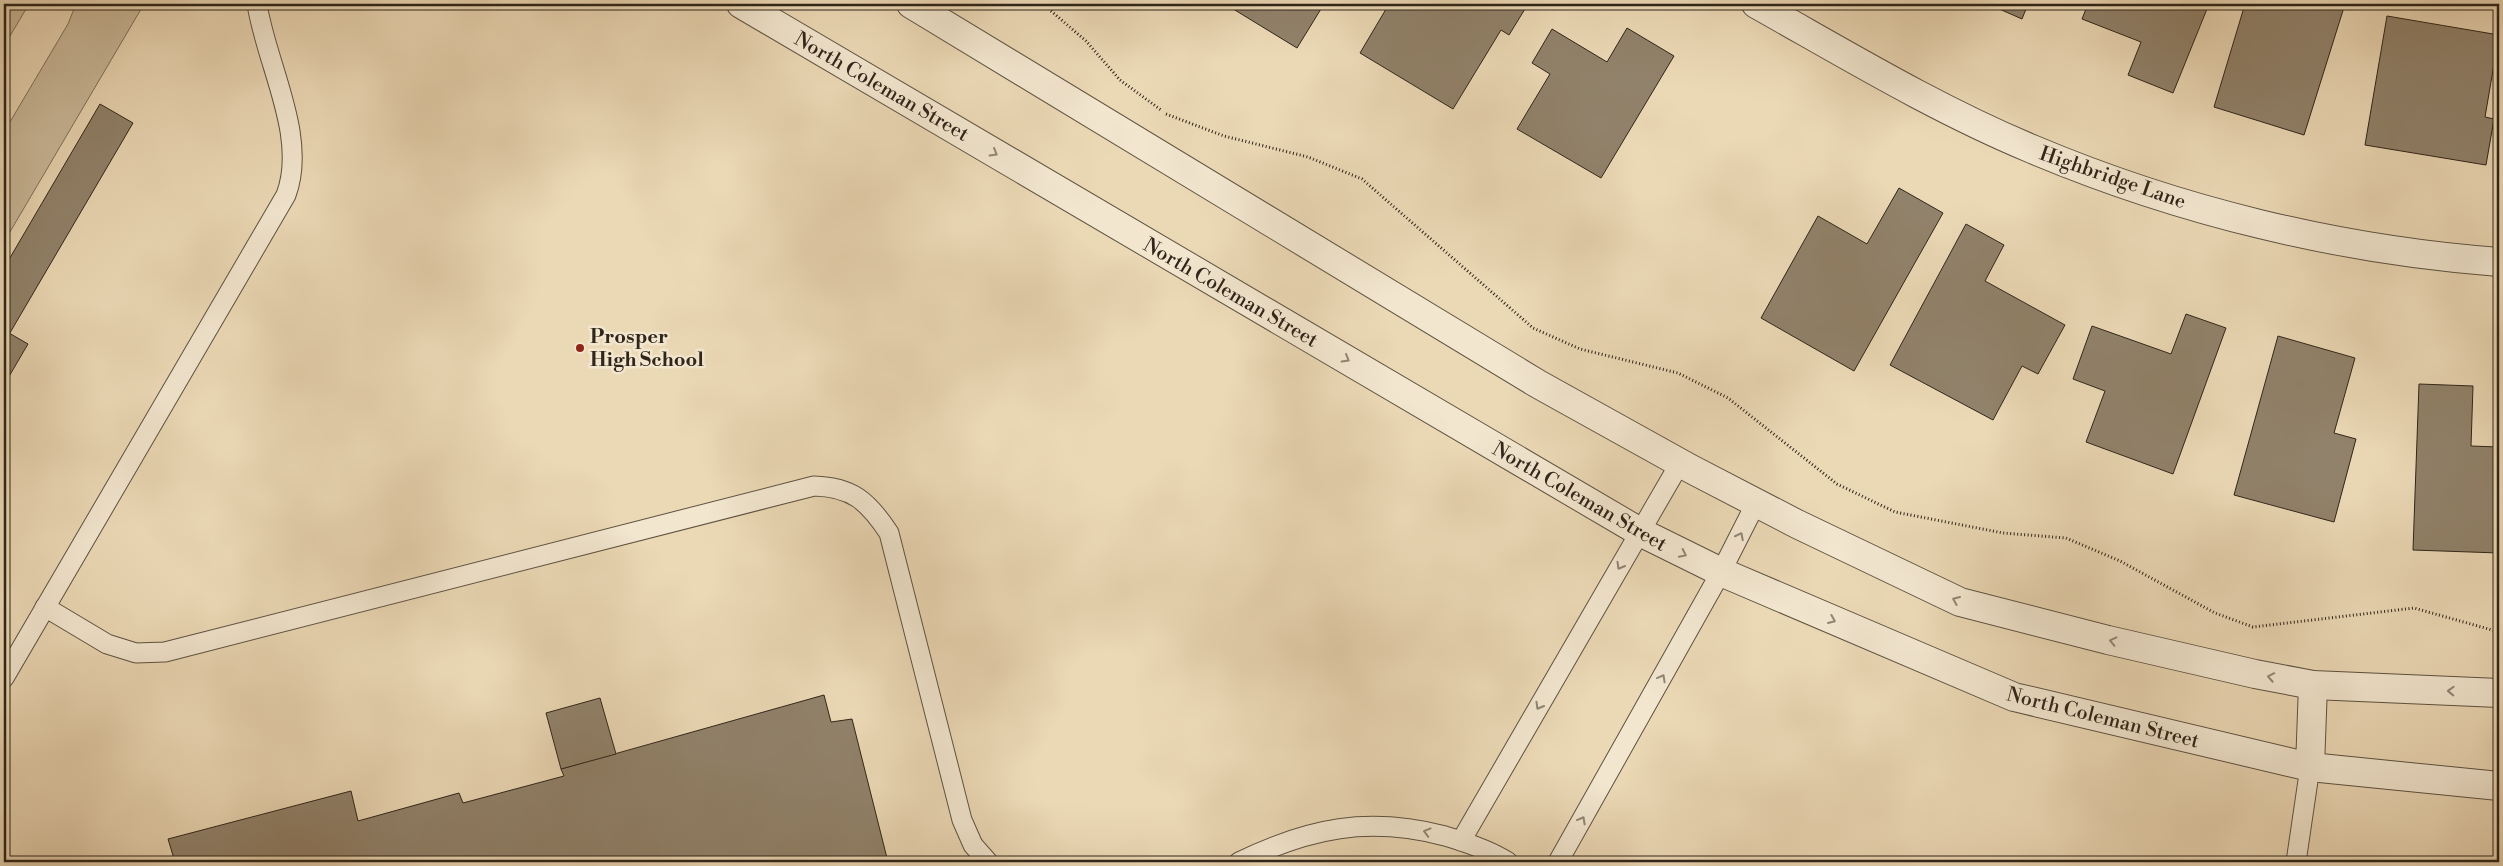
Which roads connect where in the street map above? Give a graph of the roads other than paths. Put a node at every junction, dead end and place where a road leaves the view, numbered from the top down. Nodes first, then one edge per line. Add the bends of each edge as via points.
1 (257, 4) edge
2 (741, 4) edge
3 (911, 4) edge
4 (1756, 4) edge
5 (2499, 262) edge
6 (1680, 463) junction
7 (1756, 503) junction
8 (1640, 532) junction
9 (1721, 572) junction
10 (46, 607) junction
11 (4, 678) edge
12 (2313, 685) junction
13 (2499, 693) edge
14 (2310, 767) junction
15 (2499, 786) edge
16 (1461, 841) junction
17 (988, 862) edge
18 (1239, 862) edge
19 (1508, 862) edge
20 (1558, 862) edge
21 (2296, 862) edge

1 - 10 lane via 291,136 292,179 286,195
2 -> 8 street, North Coleman Street
3 - 6 street via 1538,384
4 - 5 street, Highbridge Lane via 1914,93 2031,149 2140,190 2246,221 2368,246
6 - 7 street
6 - 8 lane
9 -> 7 lane
12 -> 7 street via 2108,640 1960,602
8 -> 9 street, North Coleman Street
8 -> 16 lane
9 -> 14 street, North Coleman Street via 2014,697
20 -> 9 lane
10 - 11 lane
10 - 17 lane via 107,644 136,653 165,652 814,486 838,487 859,498 877,515 888,532 962,820 973,845
13 -> 12 street
12 - 14 street
14 - 15 street, North Coleman Street
14 - 21 lane
16 -> 18 lane via 1416,829 1369,826 1300,837 1276,844
16 - 19 lane

